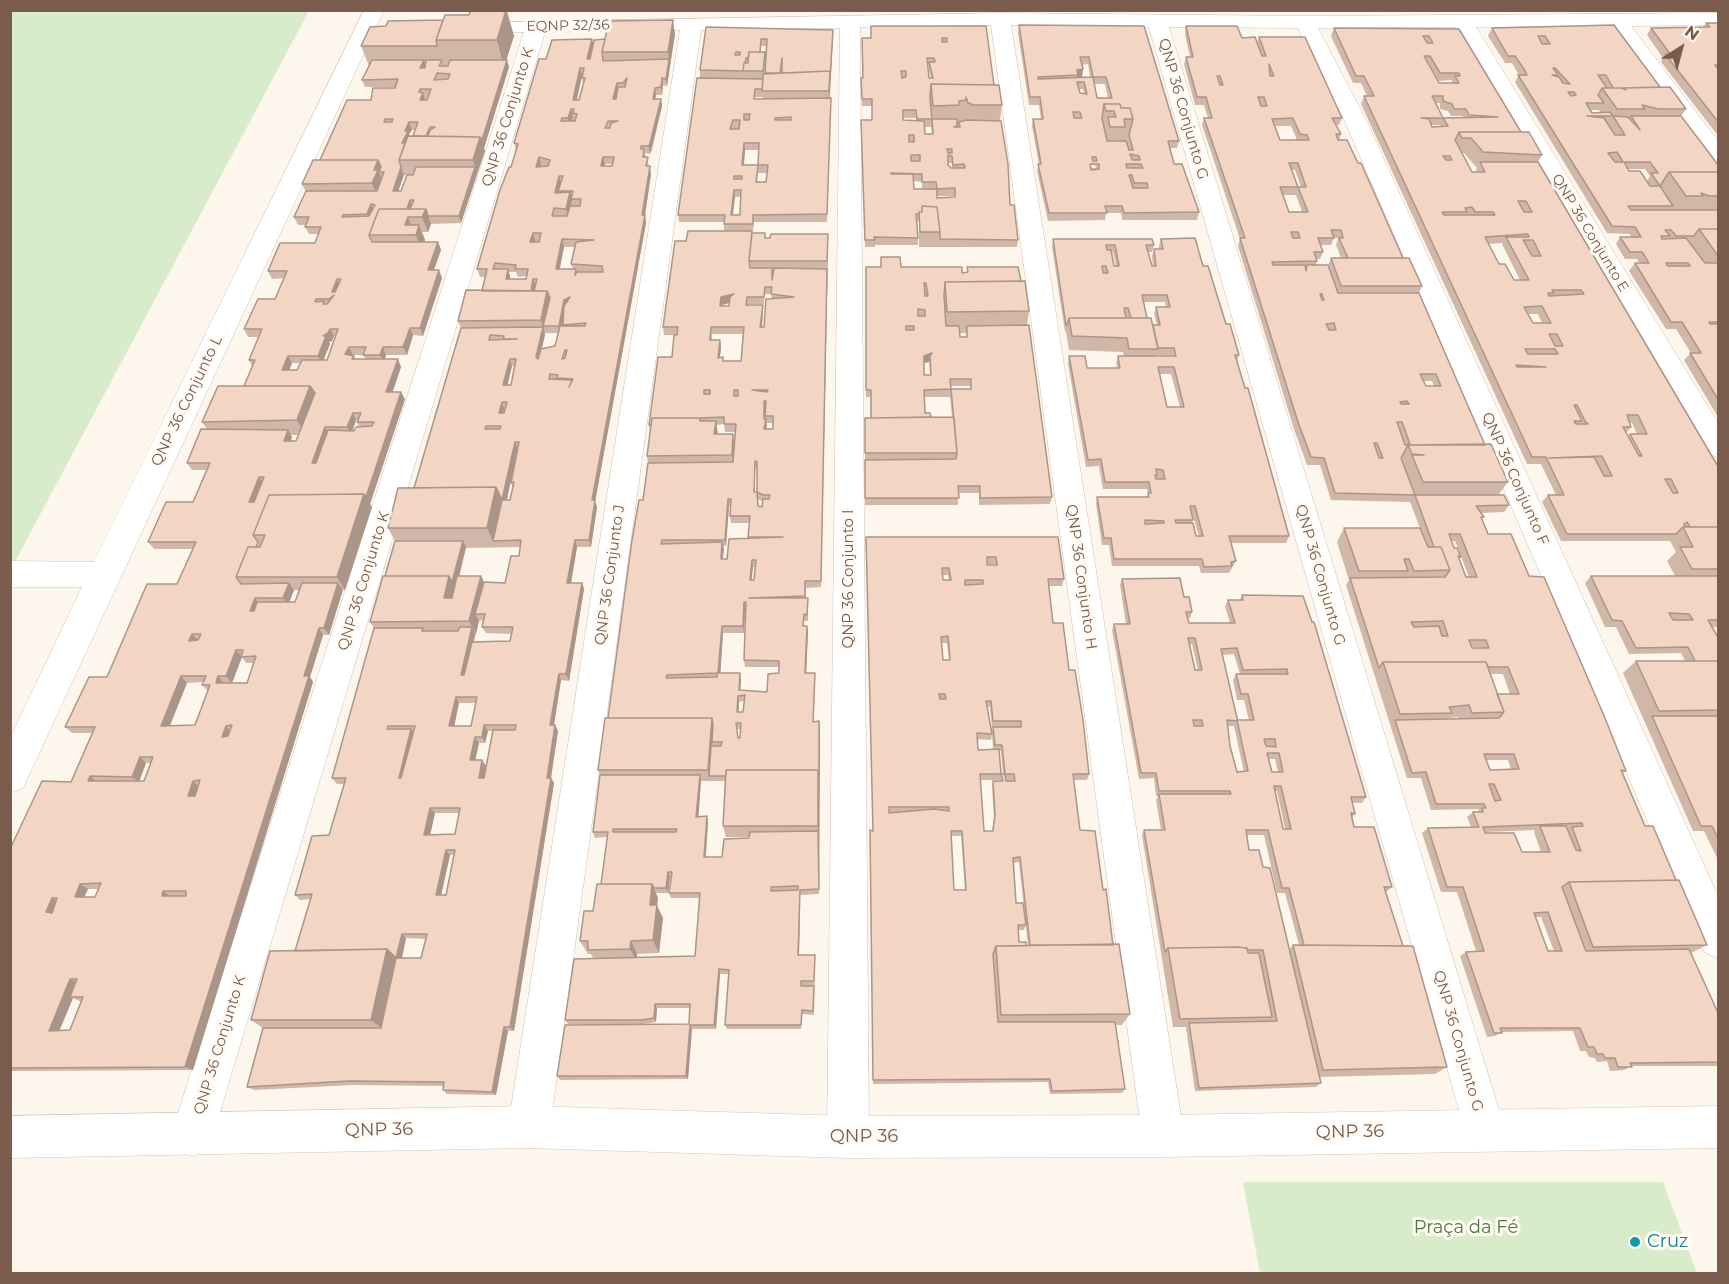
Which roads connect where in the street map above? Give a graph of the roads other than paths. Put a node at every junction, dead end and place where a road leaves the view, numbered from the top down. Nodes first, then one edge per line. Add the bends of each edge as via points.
1 (1000, 19) junction
2 (1719, 19) edge
3 (850, 20) junction
4 (1157, 20) junction
5 (1616, 20) junction
6 (376, 21) edge
7 (459, 21) edge
8 (1461, 21) junction
9 (1305, 22) junction
10 (691, 24) junction
11 (536, 27) junction
12 (1719, 156) edge
13 (1719, 446) edge
14 (10, 574) edge
15 (104, 575) junction
16 (10, 777) edge
17 (1719, 939) edge
18 (529, 1127) junction
19 (1719, 1127) edge
20 (1484, 1130) junction
21 (192, 1135) junction
22 (1163, 1136) junction
23 (10, 1137) edge
24 (848, 1137) junction

1 - 3 street, EQNP 32/36
1 - 4 street, EQNP 32/36
1 - 22 street, QNP 36 Conjunto H
2 - 5 street, EQNP 32/36
3 - 10 street, EQNP 32/36
3 - 24 street, QNP 36 Conjunto I
4 - 9 street, EQNP 32/36
4 - 20 street, QNP 36 Conjunto G
5 - 8 street, EQNP 32/36
5 - 12 street
6 - 15 street, QNP 36 Conjunto L
7 - 11 street, EQNP 32/36
8 - 9 street, EQNP 32/36
8 - 13 street, QNP 36 Conjunto E
9 - 17 street, QNP 36 Conjunto F via 1357,124
10 - 11 street, EQNP 32/36
10 - 18 street, QNP 36 Conjunto J
11 - 21 street, QNP 36 Conjunto K
14 - 15 street
15 - 16 street, QNP 36 Conjunto L
18 - 21 street, QNP 36
18 - 24 street, QNP 36
19 - 20 street, QNP 36
20 - 22 street, QNP 36
21 - 23 street, QNP 36
22 - 24 street, QNP 36

